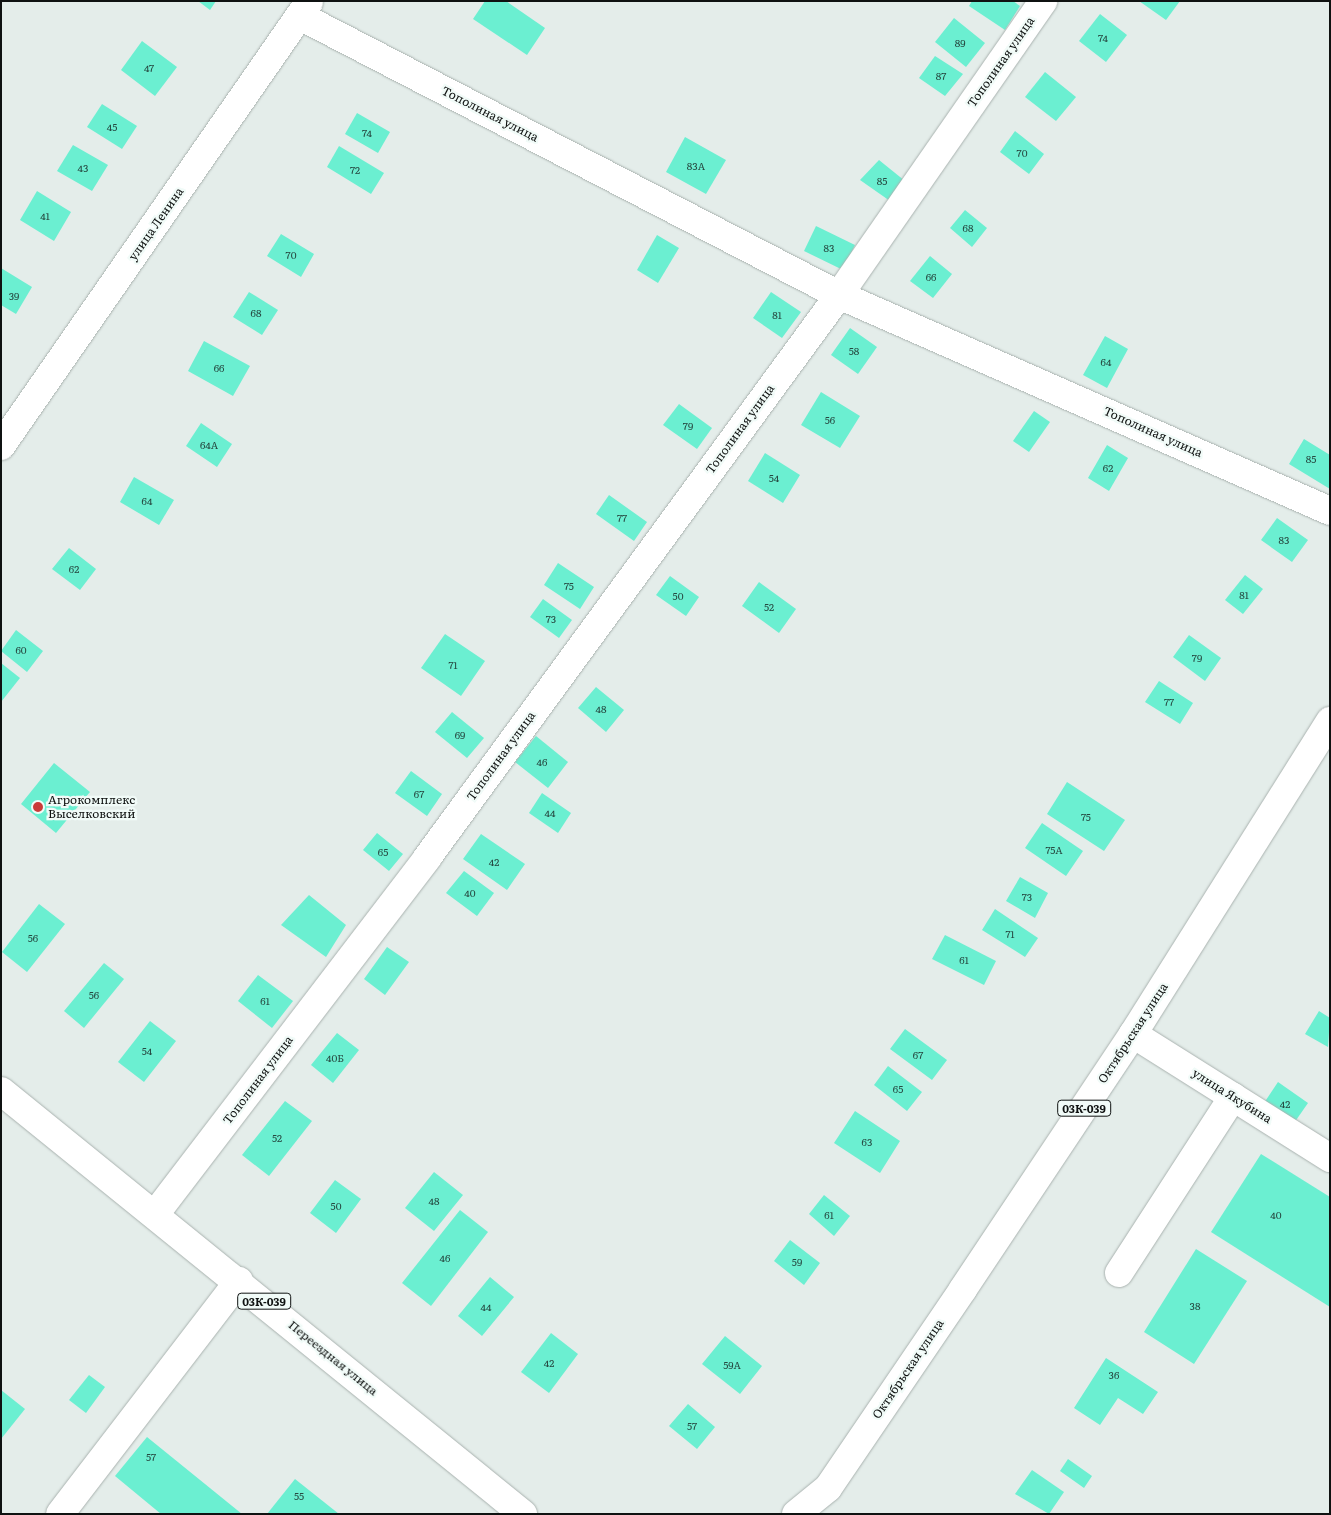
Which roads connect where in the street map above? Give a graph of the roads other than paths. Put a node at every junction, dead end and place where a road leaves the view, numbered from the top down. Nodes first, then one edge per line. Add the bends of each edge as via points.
1 (1044, 1) edge
2 (305, 9) edge
3 (839, 294) junction
4 (1, 446) edge
5 (1330, 511) edge
6 (1330, 721) edge
7 (1134, 1034) junction
8 (1, 1091) edge
9 (1232, 1097) junction
10 (1330, 1158) edge
11 (156, 1213) junction
12 (1119, 1272) dead end
13 (239, 1281) junction
14 (825, 1501) edge
15 (60, 1514) edge
16 (524, 1514) edge
17 (796, 1514) edge

1 - 3 street, Тополиная улица
2 - 3 street, Тополиная улица
2 - 4 street, улица Ленина
3 - 5 street, Тополиная улица
3 - 11 street, Тополиная улица via 427,858
6 - 7 street, Октябрьская улица / 03К-039
7 - 9 street, улица Якубина
7 - 14 street, Октябрьская улица / 03К-039
8 - 11 street, Переездная улица / 03К-039
9 - 10 street, улица Якубина
9 - 12 street
11 - 13 street, Переездная улица / 03К-039
13 - 15 street
13 - 16 street, Переездная улица / 03К-039
14 - 17 street, Октябрьская улица / 03К-039

